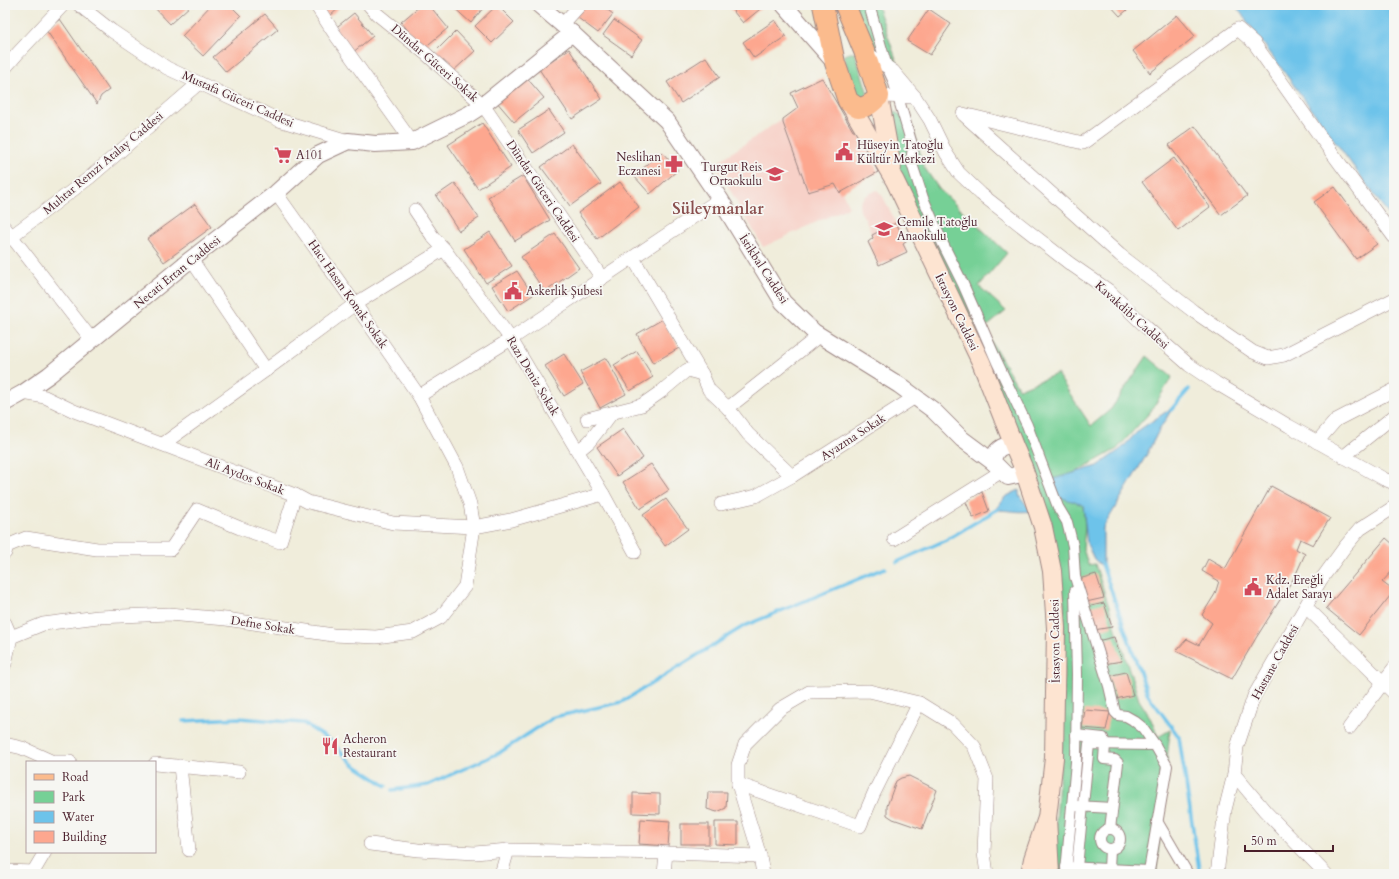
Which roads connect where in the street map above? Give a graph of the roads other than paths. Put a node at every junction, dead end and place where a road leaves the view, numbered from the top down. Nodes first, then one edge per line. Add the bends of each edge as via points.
1 (63, 5) edge
2 (79, 5) edge
3 (316, 5) edge
4 (369, 5) edge
5 (539, 5) edge
6 (580, 5) edge
7 (784, 5) edge
8 (823, 5) edge
9 (845, 5) edge
10 (864, 5) edge
11 (869, 5) edge
12 (567, 29) junction
13 (864, 51) junction
14 (835, 63) junction
15 (886, 64) junction
16 (5, 68) edge
17 (199, 83) junction
18 (888, 96) junction
19 (915, 97) junction
20 (848, 101) junction
21 (483, 105) junction
22 (348, 141) junction
23 (412, 142) junction
24 (895, 181) junction
25 (276, 194) junction
26 (720, 199) junction
27 (415, 210) dead end
28 (7, 235) edge
29 (1394, 237) edge
30 (444, 249) junction
31 (633, 258) junction
32 (191, 260) junction
33 (602, 278) junction
34 (1394, 299) edge
35 (355, 304) junction
36 (820, 335) junction
37 (511, 339) junction
38 (92, 340) junction
39 (266, 370) junction
40 (702, 374) junction
41 (1394, 390) edge
42 (23, 392) junction
43 (419, 396) junction
44 (915, 397) junction
45 (5, 403) edge
46 (728, 408) junction
47 (612, 413) junction
48 (1394, 416) edge
49 (587, 419) dead end
50 (1316, 442) junction
51 (163, 444) junction
52 (1014, 446) junction
53 (578, 451) junction
54 (1343, 457) junction
55 (1023, 467) junction
56 (1001, 470) junction
57 (792, 476) junction
58 (1394, 483) edge
59 (603, 494) junction
60 (296, 495) junction
61 (1035, 500) junction
62 (721, 504) dead end
63 (1394, 507) edge
64 (474, 526) junction
65 (894, 539) dead end
66 (635, 552) dead end
67 (5, 554) edge
68 (1075, 569) junction
69 (1306, 607) junction
70 (5, 624) edge
71 (11, 637) junction
72 (5, 664) edge
73 (1394, 668) edge
74 (1383, 682) junction
75 (1394, 693) edge
76 (920, 704) junction
77 (1349, 728) dead end
78 (1076, 735) junction
79 (5, 744) edge
80 (1105, 745) junction
81 (1155, 745) junction
82 (51, 761) edge
83 (156, 764) edge
84 (180, 766) junction
85 (239, 772) dead end
86 (1234, 774) junction
87 (738, 784) junction
88 (1071, 806) junction
89 (1083, 807) junction
90 (1112, 808) junction
91 (1047, 818) junction
92 (1157, 821) junction
93 (370, 844) dead end
94 (189, 850) dead end
95 (508, 850) junction
96 (44, 853) edge
97 (666, 853) junction
98 (760, 856) junction
99 (1077, 868) junction
100 (1109, 869) junction
101 (5, 871) edge
102 (1060, 871) edge
103 (33, 873) edge
104 (501, 874) edge
105 (664, 874) edge
106 (763, 874) edge
107 (987, 874) edge
108 (1030, 874) edge
109 (1188, 874) edge
110 (1216, 874) edge
111 (1326, 874) edge

1 - 16 street
2 - 17 street, Mustafa Güceri Caddesi via 167,68
3 - 23 street
4 - 21 street, Dündar Güceri Sokak
5 - 12 street, İstikbal Caddesi
6 - 12 street
7 - 14 street
8 - 14 main road
9 - 13 main road
10 - 15 street
11 - 15 street
12 - 21 street, Mustafa Güceri Caddesi
12 - 26 street, İstikbal Caddesi via 667,121
13 - 14 main road via 845,42 839,49
13 - 15 street, Kavakdibi Caddesi
13 - 18 main road
14 - 20 main road
15 - 18 street via 893,80
15 - 19 street, Kavakdibi Caddesi
17 - 22 street, Mustafa Güceri Caddesi via 279,120
17 - 28 street, Muhtar Remzi Atalay Caddesi via 89,178
18 - 19 street
18 - 20 main road via 858,108
18 - 24 main road, İstasyon Caddesi
18 - 68 street via 913,148 911,161 922,198 1027,425 1058,507 1067,522
19 - 50 street, Kavakdibi Caddesi via 959,173 981,194 1108,290 1189,365
20 - 24 main road, İstasyon Caddesi
21 - 23 street, Mustafa Güceri Caddesi
21 - 33 street, Dündar Güceri Caddesi
22 - 23 street, Mustafa Güceri Caddesi via 375,144
22 - 25 street, Necati Ertan Caddesi via 318,155
24 - 52 main road, İstasyon Caddesi via 981,362
25 - 32 street, Necati Ertan Caddesi
25 - 35 street, Hacı Hasan Konak Sokak
26 - 31 street
26 - 36 street, İstikbal Caddesi via 783,302
27 - 30 street, Razı Deniz Sokak
28 - 38 street
29 - 34 street via 1254,43 1238,29 1084,144 963,114 1120,255 1193,311 1253,352 1268,358 1284,355
30 - 35 street
30 - 37 street, Razı Deniz Sokak
31 - 33 street
31 - 40 street
32 - 38 street, Necati Ertan Caddesi
32 - 39 street
33 - 37 street
35 - 39 street
35 - 43 street, Hacı Hasan Konak Sokak
36 - 44 street, İstikbal Caddesi
36 - 46 street
37 - 43 street
37 - 53 street, Razı Deniz Sokak
38 - 42 street, Necati Ertan Caddesi via 49,375
39 - 51 street
40 - 46 street via 709,390
40 - 47 street via 687,370 642,405
41 - 50 street via 1336,420
42 - 45 street, Necati Ertan Caddesi
42 - 51 street, Ali Aydos Sokak via 45,397 74,411
43 - 64 street, Hacı Hasan Konak Sokak via 457,467 470,504
44 - 56 street, İstikbal Caddesi
44 - 57 street, Ayazma Sokak
46 - 57 street via 748,434
47 - 49 street
47 - 53 street via 589,442
48 - 54 street
50 - 54 street, Kavakdibi Caddesi
51 - 60 street, Ali Aydos Sokak
52 - 55 main road
52 - 56 street via 1003,446 995,452
53 - 59 street, Razı Deniz Sokak
54 - 58 street, Kavakdibi Caddesi
55 - 56 street via 1017,474
55 - 61 main road, İstasyon Caddesi
56 - 61 street, İstikbal Caddesi
56 - 65 street
57 - 62 street, Ayazma Sokak via 756,496
59 - 64 street, Ali Aydos Sokak via 511,520
59 - 66 street, Razı Deniz Sokak
60 - 64 street, Ali Aydos Sokak via 308,502 393,523
60 - 67 street via 280,542 197,510 171,549 97,548 26,538 8,546
61 - 91 main road, İstasyon Caddesi via 1052,571 1056,628 1054,758
63 - 69 street, Hastane Caddesi via 1360,529 1320,582
64 - 71 street, Defne Sokak via 465,586 441,617 413,632 376,637 333,635 226,619 169,614 98,617 43,624
68 - 78 street
68 - 81 street via 1075,577 1115,712 1134,720
69 - 74 street
69 - 86 street, Hastane Caddesi via 1254,696 1237,747
70 - 71 street
71 - 72 street
73 - 74 street
74 - 75 street
74 - 77 street
76 - 87 street via 869,691 809,692 780,709 745,744 738,765
76 - 87 street via 874,793 860,826
76 - 107 street via 952,724 974,746 987,778 984,852
78 - 80 street via 1103,738
78 - 88 street
79 - 82 street via 22,748
80 - 81 street
80 - 89 street via 1089,744
80 - 90 street via 1104,759 1115,760 1118,763
81 - 92 street via 1166,766
83 - 84 street
84 - 85 street
84 - 94 street
86 - 110 street, Hastane Caddesi via 1225,810
86 - 111 street via 1265,811
87 - 98 street
88 - 89 street
88 - 102 street
89 - 90 street
89 - 99 street
90 - 100 street via 1110,829 1103,832 1100,838 1102,844 1110,848
91 - 102 main road, İstasyon Caddesi
91 - 108 main road, İstasyon Caddesi
92 - 100 street via 1149,871
92 - 109 street
93 - 95 street via 475,853
95 - 97 street
95 - 104 street
96 - 103 street
97 - 98 street
97 - 105 street
98 - 106 street
99 - 100 street
99 - 102 street
101 - 103 street

